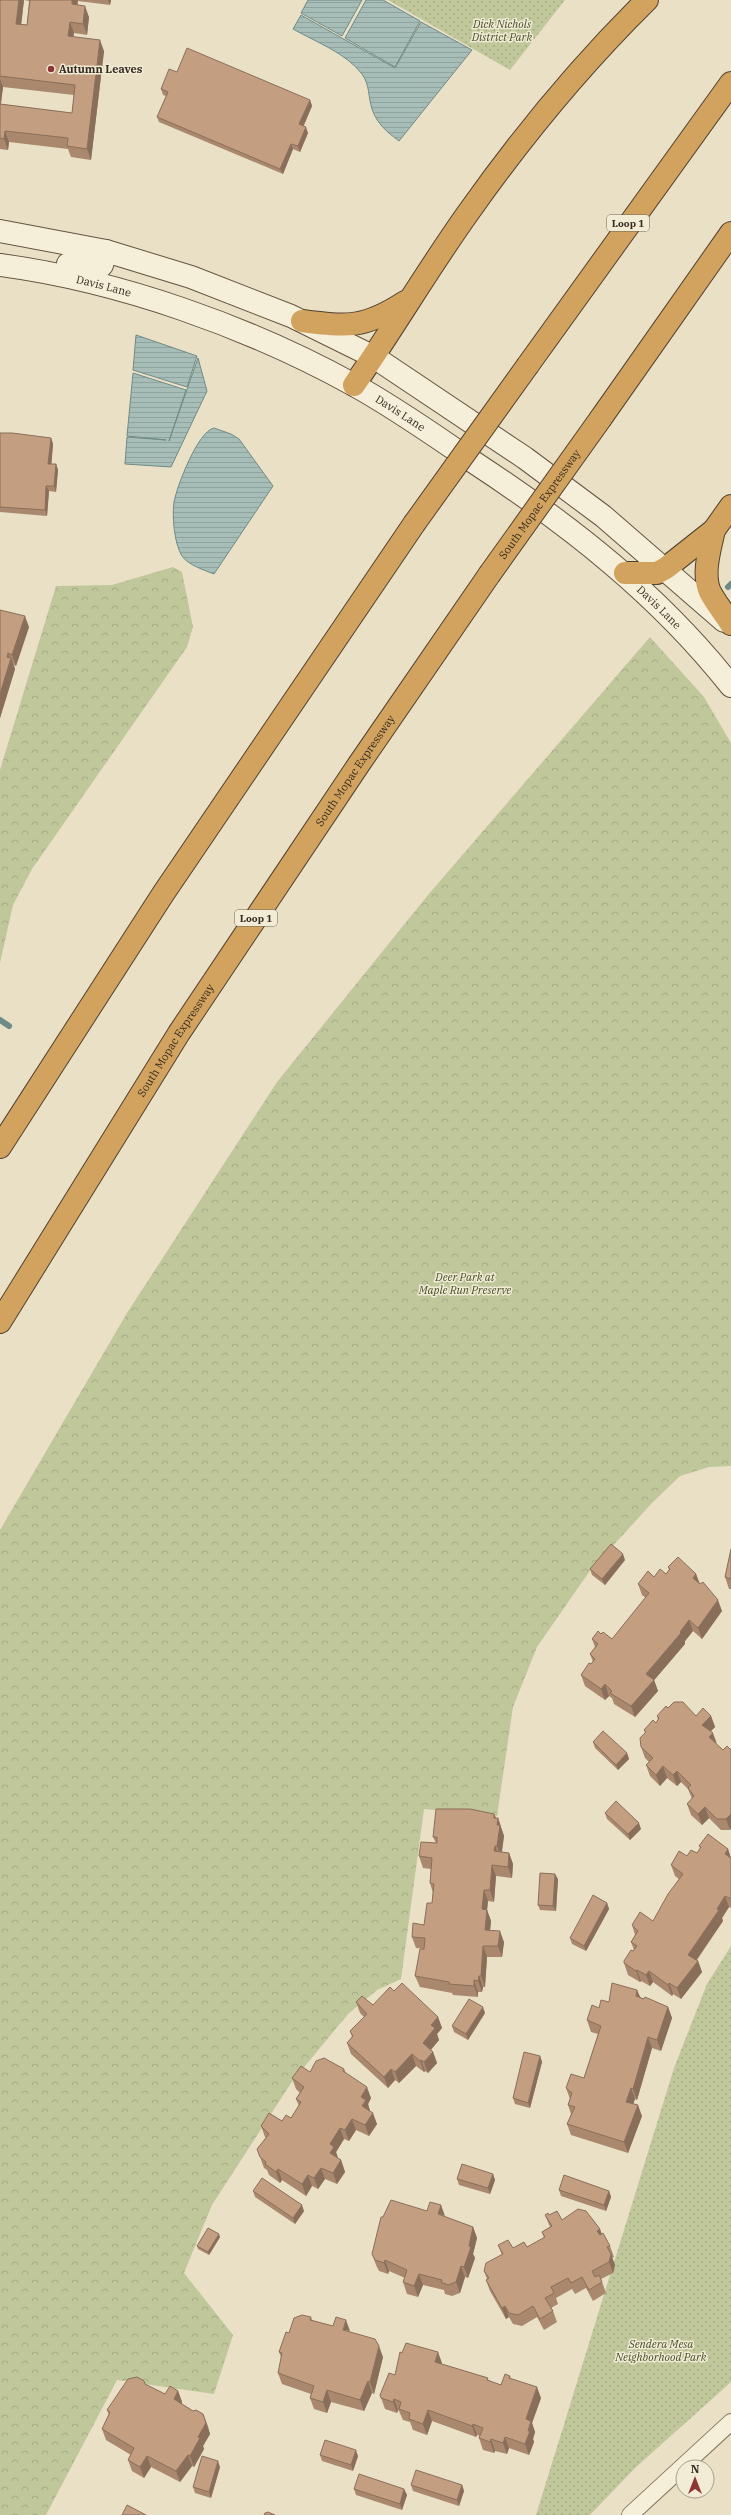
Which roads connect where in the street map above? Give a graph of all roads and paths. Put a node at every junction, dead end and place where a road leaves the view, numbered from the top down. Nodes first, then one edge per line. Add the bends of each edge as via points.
1 (647, 0) edge
2 (731, 83) edge
3 (0, 231) edge
4 (731, 233) edge
5 (106, 251) junction
6 (0, 253) edge
7 (0, 264) edge
8 (413, 297) junction
9 (302, 321) junction
10 (374, 357) junction
11 (354, 385) junction
12 (731, 506) edge
13 (714, 530) junction
14 (666, 568) junction
15 (625, 573) junction
16 (731, 624) edge
17 (731, 627) edge
18 (731, 686) edge
19 (0, 1147) edge
20 (0, 1322) edge
21 (731, 2422) edge
22 (630, 2515) edge

1 - 8 highway via 562,91 521,141 467,214
2 - 19 highway, Loop 1, bridge via 414,524 163,894
3 - 5 main road
4 - 20 highway, South Mopac Expressway / Loop 1, bridge via 359,764 179,1034
5 - 6 main road via 102,265 95,270 36,257
5 - 9 main road via 191,277
7 - 11 main road, Davis Lane via 81,280 208,318
8 - 9 highway via 382,317 362,324 330,325
8 - 10 highway
9 - 10 main road
10 - 11 highway
10 - 14 main road via 525,458 603,516
11 - 15 main road, Davis Lane via 505,483 593,546
12 - 13 highway
13 - 14 highway
13 - 16 highway via 708,580 710,591
14 - 15 highway via 657,572
14 - 17 main road
15 - 18 main road, Davis Lane via 699,645
21 - 22 street

